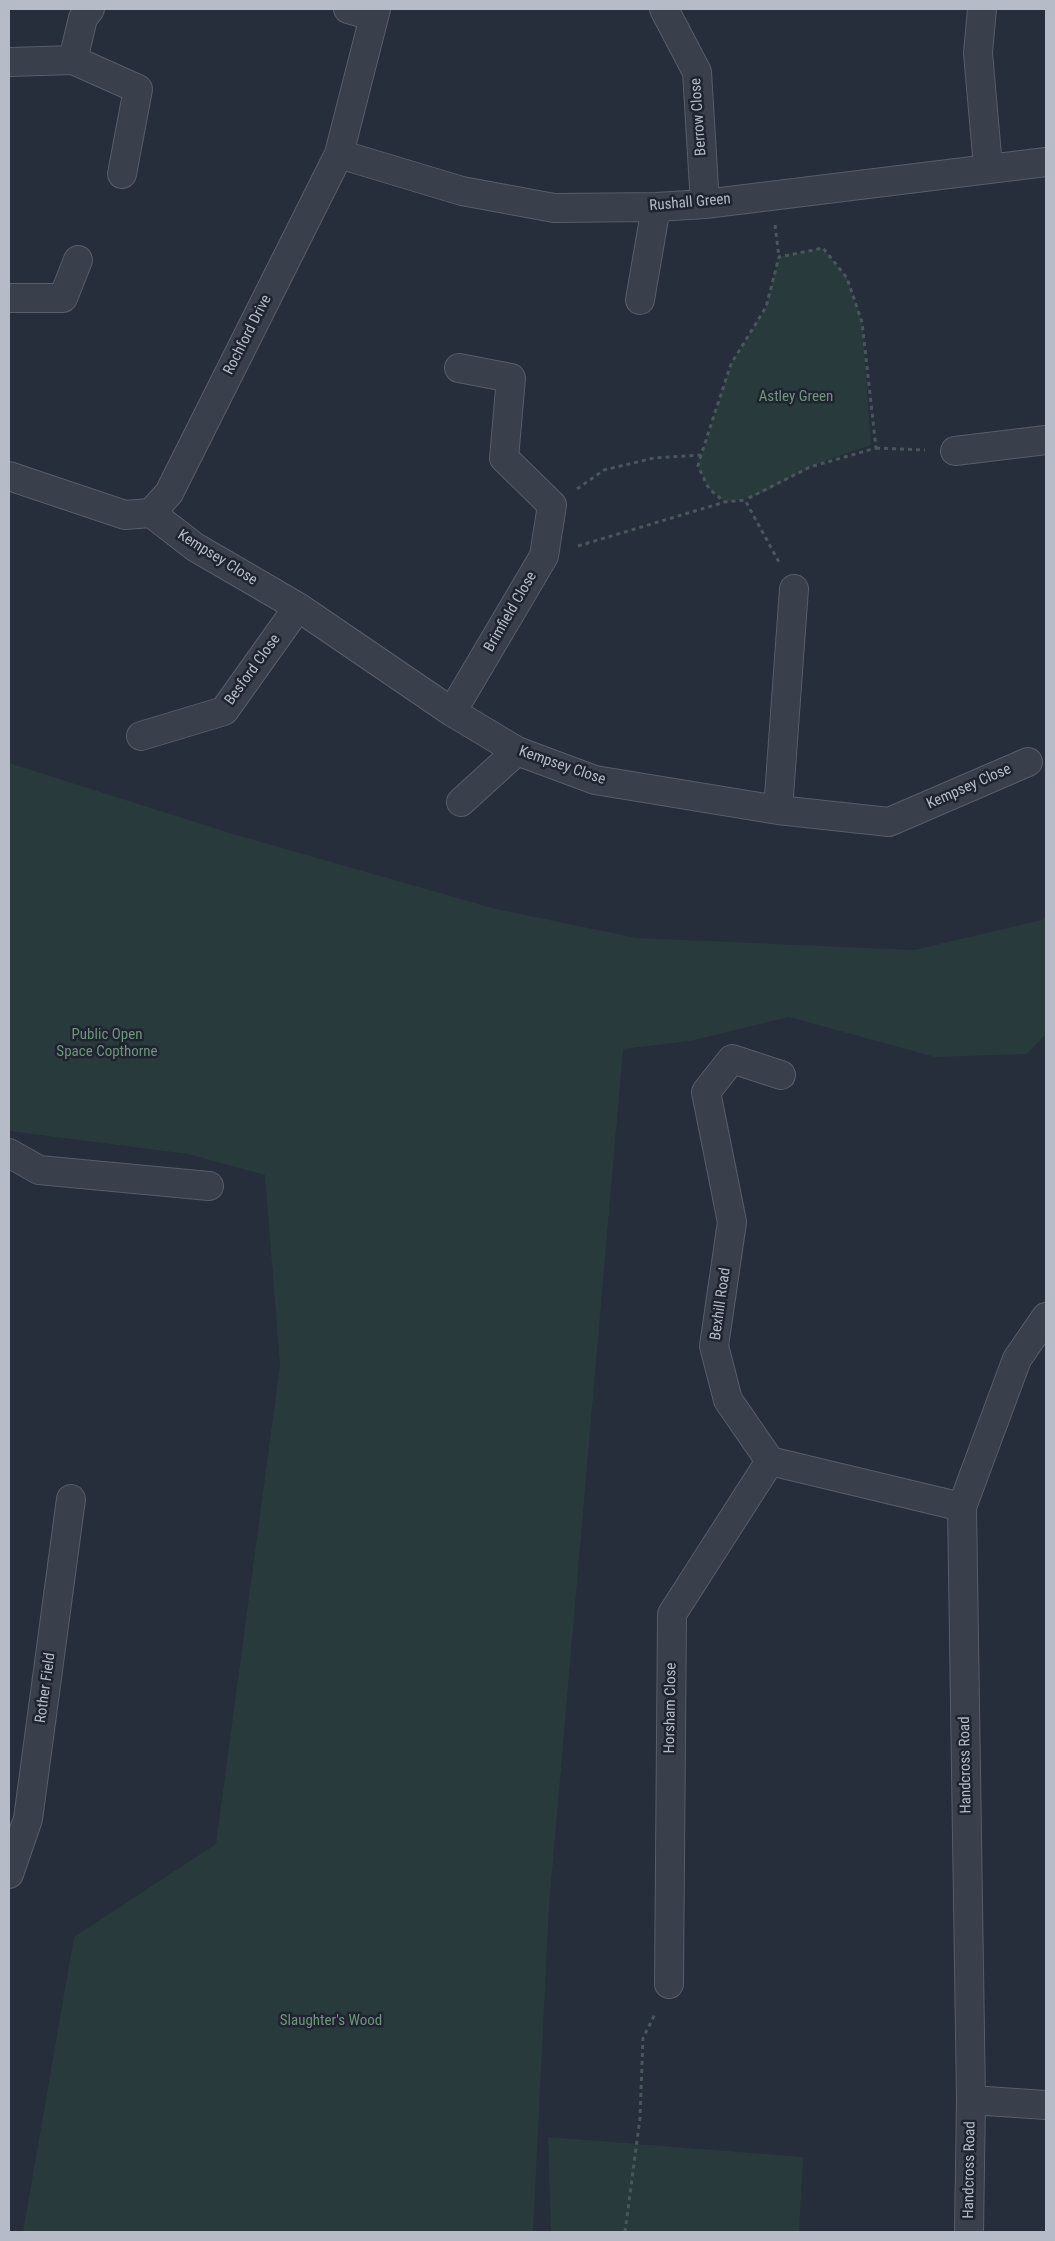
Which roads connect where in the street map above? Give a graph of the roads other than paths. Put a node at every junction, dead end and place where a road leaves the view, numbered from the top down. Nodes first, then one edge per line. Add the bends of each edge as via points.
1 (90, 9) edge
2 (348, 9) edge
3 (664, 9) edge
4 (982, 9) edge
5 (374, 13) edge
6 (73, 60) junction
7 (10, 62) dead end
8 (339, 154) junction
9 (1046, 162) edge
10 (988, 167) junction
11 (122, 174) dead end
12 (705, 204) junction
13 (656, 208) junction
14 (78, 260) dead end
15 (9, 298) edge
16 (640, 300) dead end
17 (459, 368) dead end
18 (1046, 440) edge
19 (955, 451) road end
20 (9, 476) edge
21 (151, 514) junction
22 (794, 589) road end
23 (298, 607) junction
24 (452, 712) junction
25 (141, 736) dead end
26 (517, 751) junction
27 (1028, 762) dead end
28 (461, 802) dead end
29 (778, 810) junction
30 (781, 1075) dead end
31 (9, 1153) edge
32 (209, 1186) dead end
33 (1046, 1317) edge
34 (770, 1461) junction
35 (70, 1499) dead end
36 (962, 1507) junction
37 (9, 1874) edge
38 (669, 1984) road end
39 (971, 2100) junction
40 (1046, 2106) edge
41 (969, 2232) edge

1 - 6 street via 83,18
2 - 5 street
3 - 12 street, Berrow Close via 697,72
4 - 10 street via 978,53
5 - 8 street, Rochford Drive
6 - 7 street
6 - 11 street via 138,88
8 - 13 street, Rushall Green via 462,191 554,208
8 - 21 street, Rochford Drive via 169,493
9 - 10 street, Rushall Green
10 - 12 street, Rushall Green
12 - 13 street, Rushall Green
13 - 16 street
14 - 15 street via 63,298
17 - 24 street, Brimfield Close via 511,378 504,458 552,505 544,556
18 - 19 street
20 - 21 street via 125,515
21 - 23 street, Kempsey Close via 195,547
22 - 29 street
23 - 24 street, Kempsey Close
23 - 25 street, Besford Close via 224,711
24 - 26 street, Kempsey Close
26 - 28 street
26 - 29 street, Kempsey Close via 595,780
27 - 29 street, Kempsey Close via 889,822
30 - 34 street, Bexhill Road via 732,1059 706,1092 732,1222 714,1346 728,1400
31 - 32 street via 39,1170
33 - 36 street, Handcross Road via 1017,1359
34 - 36 street
34 - 38 street, Horsham Close via 672,1614
35 - 37 street, Rother Field via 28,1819
36 - 39 street, Handcross Road
39 - 40 street
39 - 41 street, Handcross Road

